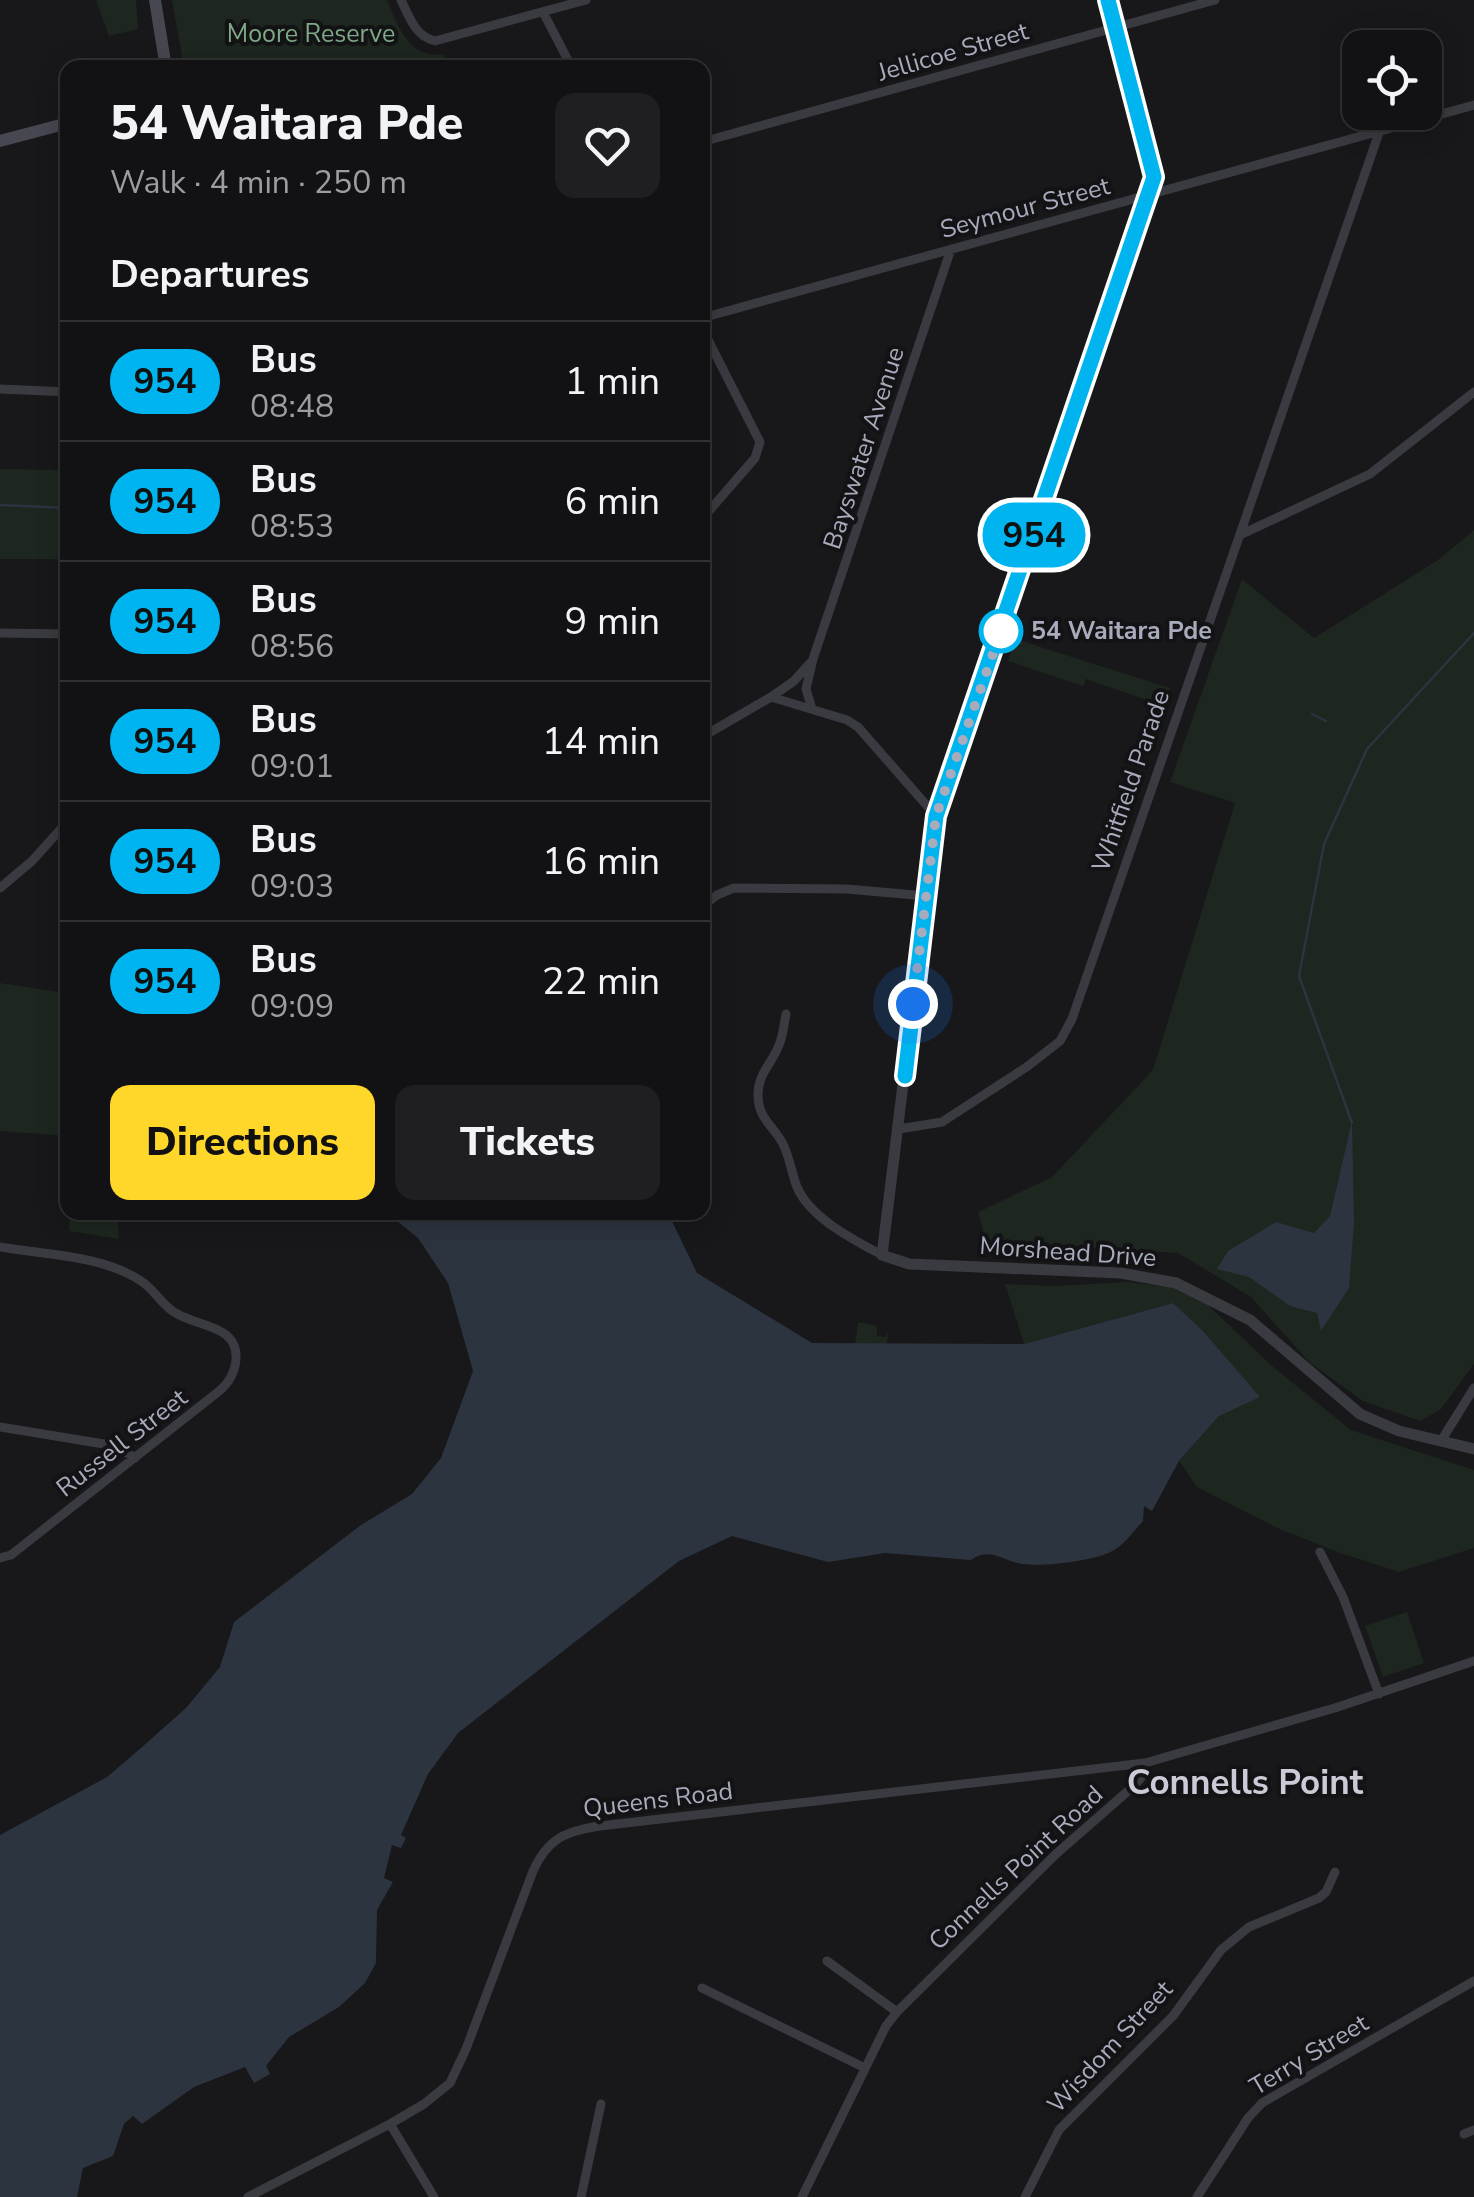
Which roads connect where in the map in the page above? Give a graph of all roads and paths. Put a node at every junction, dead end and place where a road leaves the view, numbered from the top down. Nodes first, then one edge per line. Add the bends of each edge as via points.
1 (155, 0) edge
2 (401, 0) edge
3 (586, 0) edge
4 (1108, 0) edge
5 (1215, 0) edge
6 (543, 12) junction
7 (1116, 28) junction
8 (165, 60) edge
9 (568, 60) edge
10 (1474, 105) edge
11 (1442, 114) edge
12 (60, 124) edge
13 (1380, 130) joint
14 (710, 140) edge
15 (0, 141) edge
16 (1150, 195) junction
17 (950, 250) junction
18 (710, 316) edge
19 (710, 344) edge
20 (0, 389) edge
21 (60, 392) edge
22 (1474, 392) edge
23 (710, 510) edge
24 (1240, 534) junction
25 (0, 633) edge
26 (60, 634) edge
27 (813, 659) junction
28 (771, 696) junction
29 (812, 708) junction
30 (710, 732) edge
31 (936, 816) junction
32 (60, 830) edge
33 (0, 888) edge
34 (926, 896) junction
35 (710, 901) edge
36 (786, 1014) dead end
37 (899, 1129) junction
38 (0, 1247) edge
39 (882, 1256) junction
40 (1474, 1388) edge
41 (0, 1427) edge
42 (1440, 1441) junction
43 (1474, 1448) edge
44 (134, 1458) junction
45 (1320, 1552) dead end
46 (0, 1558) edge
47 (1474, 1661) edge
48 (1378, 1694) junction
49 (1144, 1763) junction
50 (1335, 1872) dead end
51 (827, 1961) dead end
52 (1474, 1981) edge
53 (702, 1988) dead end
54 (897, 2012) junction
55 (865, 2068) junction
56 (602, 2104) dead end
57 (390, 2124) junction
58 (248, 2197) edge
59 (434, 2197) edge
60 (581, 2197) edge
61 (802, 2197) edge
62 (1024, 2197) edge
63 (1196, 2197) edge

1 - 8 main road
2 - 6 street via 414,28 436,41
3 - 6 street
4 - 7 street
5 - 7 street, Jellicoe Street
6 - 9 street
7 - 14 street, Jellicoe Street
7 - 16 street via 1152,162
10 - 11 street, Seymour Street
12 - 15 main road
13 - 16 street, Seymour Street
13 - 24 street, Whitfield Parade
16 - 17 street, Seymour Street
16 - 31 street
17 - 18 street, Seymour Street
17 - 27 street, Bayswater Avenue
19 - 23 street via 760,442 755,458
20 - 21 street
22 - 24 street via 1370,474
24 - 37 street, Whitfield Parade via 1060,1042 942,1122
25 - 26 street
27 - 28 street, Bayswater Avenue
27 - 29 street, Bayswater Avenue via 806,689
28 - 29 street
28 - 30 street, Bayswater Avenue
29 - 31 street via 858,727
31 - 34 street
32 - 33 street
34 - 35 street via 734,888
34 - 37 street
36 - 39 street, Morshead Drive via 779,1045 761,1073 760,1115 780,1139 808,1202
37 - 39 street
38 - 44 street, Russell Street via 119,1269 174,1312 230,1338 236,1362 225,1386
39 - 42 street, Morshead Drive via 908,1264 1121,1273 1176,1283 1250,1320 1360,1414
40 - 42 street
41 - 44 street via 116,1446
42 - 43 street, Morshead Drive
44 - 46 street, Russell Street
45 - 48 street
47 - 48 street
48 - 49 street
49 - 54 street, Connells Point Road via 1136,1784
49 - 57 street, Queens Road via 564,1833 538,1859 450,2083
50 - 62 street, Wisdom Street via 1319,1898 1265,1918 1221,1950 1173,2016 1059,2130
51 - 54 street
52 - 63 street, Terry Street via 1262,2103
53 - 55 street
54 - 55 street, Connells Point Road
55 - 61 street, Connells Point Road
56 - 60 street
57 - 58 street, Queens Road
57 - 59 street

